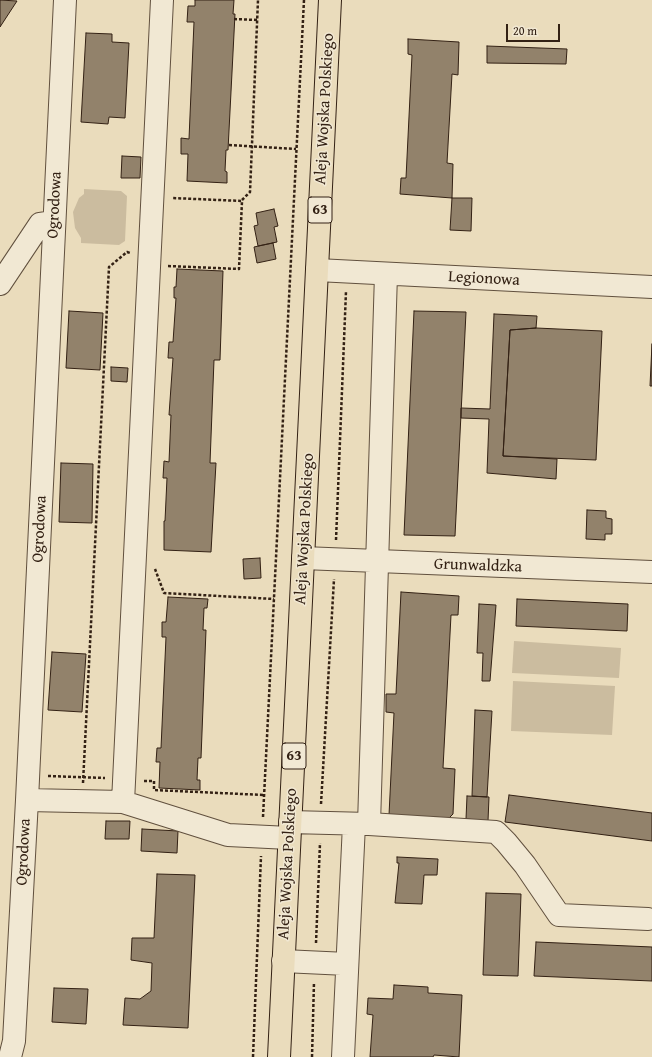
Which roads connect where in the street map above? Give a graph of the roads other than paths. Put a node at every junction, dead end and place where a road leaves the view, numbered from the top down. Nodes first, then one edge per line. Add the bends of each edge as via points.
1 (65, 0) edge
2 (162, 0) edge
3 (330, 0) edge
4 (54, 222) junction
5 (317, 270) junction
6 (386, 274) junction
7 (0, 284) edge
8 (652, 287) edge
9 (303, 558) junction
10 (378, 562) junction
11 (652, 572) edge
12 (27, 800) junction
13 (124, 802) junction
14 (361, 824) junction
15 (290, 830) junction
16 (648, 919) dead end
17 (283, 961) junction
18 (347, 964) junction
19 (10, 1057) edge
20 (279, 1057) edge
21 (343, 1057) edge

1 - 4 street, Ogrodowa
2 - 13 street
3 - 5 main road, Aleja Wojska Polskiego / 63
4 - 7 street via 40,224
4 - 12 street, Ogrodowa
5 - 6 street, Legionowa
5 - 9 main road, Aleja Wojska Polskiego / 63
6 - 8 street, Legionowa
6 - 10 street
9 - 10 street, Grunwaldzka
9 - 15 main road, Aleja Wojska Polskiego / 63
10 - 11 street, Grunwaldzka
10 - 14 street
12 - 13 street
12 - 19 street, Ogrodowa via 14,1041
13 - 15 street via 228,835 262,837
14 - 15 street via 320,823
14 - 16 street via 496,832 525,865 560,915
14 - 18 street
15 - 17 main road, Aleja Wojska Polskiego / 63
17 - 18 street
17 - 20 main road, Aleja Wojska Polskiego / 63
18 - 21 street

